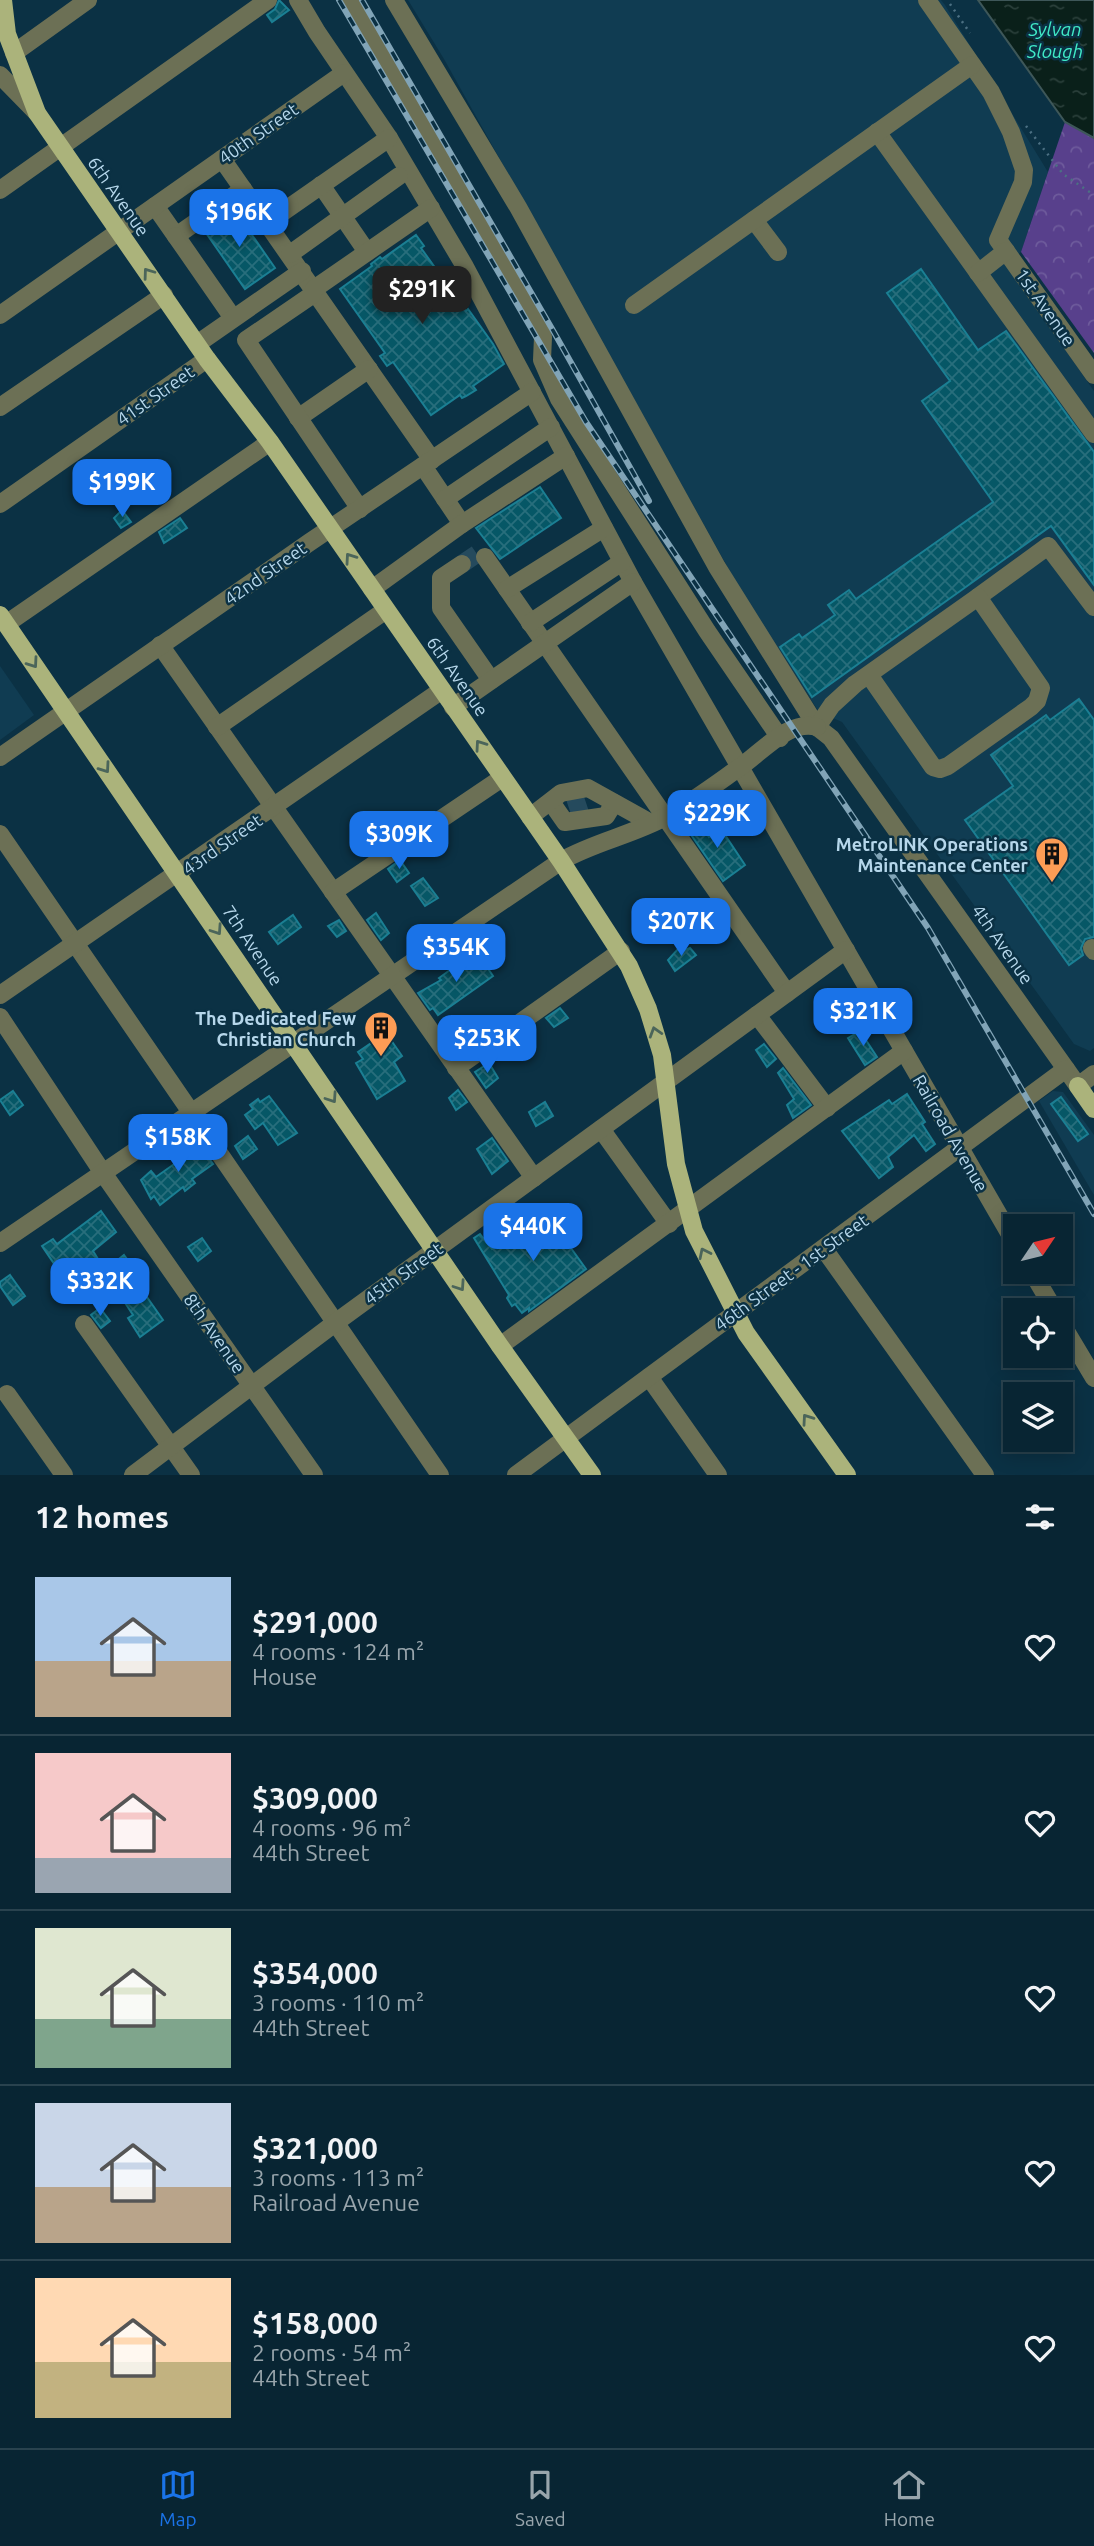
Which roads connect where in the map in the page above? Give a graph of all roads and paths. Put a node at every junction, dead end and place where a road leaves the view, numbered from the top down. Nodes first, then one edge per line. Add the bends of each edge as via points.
1 (3, 0) edge
2 (88, 0) edge
3 (268, 0) edge
4 (298, 0) edge
5 (349, 0) edge
6 (394, 0) edge
7 (928, 0) edge
8 (14, 53) junction
9 (972, 65) junction
10 (344, 73) junction
11 (0, 75) edge
12 (37, 113) junction
13 (877, 132) junction
14 (1033, 136) dead end
15 (388, 138) junction
16 (60, 148) junction
17 (222, 159) junction
18 (399, 176) dead end
19 (321, 185) junction
20 (243, 189) junction
21 (0, 190) edge
22 (1094, 195) edge
23 (155, 206) junction
24 (431, 208) junction
25 (343, 217) junction
26 (754, 220) junction
27 (267, 223) junction
28 (118, 232) junction
29 (176, 236) junction
30 (1002, 246) junction
31 (367, 252) junction
32 (778, 252) dead end
33 (290, 254) junction
34 (302, 271) junction
35 (978, 273) junction
36 (314, 289) junction
37 (164, 295) junction
38 (634, 305) dead end
39 (0, 315) edge
40 (233, 318) junction
41 (202, 351) junction
42 (369, 369) junction
43 (1094, 375) edge
44 (532, 391) junction
45 (0, 407) edge
46 (298, 418) junction
47 (551, 427) junction
48 (1094, 434) edge
49 (270, 442) junction
50 (566, 456) junction
51 (427, 463) junction
52 (445, 499) junction
53 (0, 505) edge
54 (360, 509) junction
55 (462, 524) junction
56 (330, 528) junction
57 (604, 528) junction
58 (485, 557) dead end
59 (622, 562) junction
60 (462, 564) tunnel mouth
61 (633, 582) junction
62 (372, 589) junction
63 (507, 589) junction
64 (978, 597) junction
65 (1094, 607) edge
66 (386, 610) junction
67 (3, 619) edge
68 (530, 623) junction
69 (544, 643) junction
70 (160, 645) junction
71 (869, 675) junction
72 (491, 680) junction
73 (442, 690) junction
74 (453, 707) junction
75 (66, 712) junction
76 (217, 727) junction
77 (817, 727) junction
78 (780, 738) junction
79 (0, 757) edge
80 (740, 767) junction
81 (502, 778) junction
82 (551, 802) junction
83 (577, 805) junction
84 (274, 808) junction
85 (610, 809) junction
86 (530, 817) junction
87 (658, 820) junction
88 (0, 834) edge
89 (606, 840) junction
90 (561, 861) junction
91 (178, 874) junction
92 (333, 892) junction
93 (76, 944) junction
94 (846, 950) junction
95 (621, 951) junction
96 (392, 976) junction
97 (787, 993) junction
98 (0, 995) edge
99 (757, 1015) junction
100 (0, 1017) edge
101 (294, 1042) junction
102 (904, 1051) junction
103 (456, 1068) junction
104 (1066, 1069) junction
105 (1094, 1074) edge
106 (665, 1082) junction
107 (1078, 1086) junction
108 (827, 1108) junction
109 (1094, 1109) edge
110 (192, 1112) junction
111 (601, 1129) junction
112 (959, 1147) junction
113 (103, 1172) junction
114 (534, 1178) junction
115 (687, 1211) junction
116 (1003, 1222) edge
117 (669, 1224) junction
118 (0, 1243) edge
119 (824, 1249) junction
120 (436, 1250) junction
121 (736, 1313) junction
122 (335, 1323) junction
123 (85, 1324) dead end
124 (1073, 1343) edge
125 (500, 1346) junction
126 (649, 1377) junction
127 (1094, 1378) edge
128 (253, 1387) junction
129 (7, 1394) dead end
130 (565, 1439) junction
131 (172, 1446) junction
132 (64, 1475) edge
133 (133, 1475) edge
134 (191, 1475) edge
135 (314, 1475) edge
136 (440, 1475) edge
137 (516, 1475) edge
138 (592, 1475) edge
139 (718, 1475) edge
140 (847, 1475) edge
141 (985, 1475) edge

1 - 8 main road, 6th Avenue
2 - 8 street
3 - 16 street
4 - 10 street, Railroad Avenue
5 - 78 street via 537,322 543,337 542,360 559,399
6 - 77 street, 4th Avenue via 524,219 717,567
7 - 9 street
8 - 12 main road, 6th Avenue
9 - 13 street
9 - 30 street via 1006,122 1024,170
10 - 15 street, Railroad Avenue
10 - 17 street, 40th Street
11 - 12 street, 6th Avenue
12 - 16 main road, 6th Avenue
13 - 26 street
13 - 35 street
14 - 22 path via 1063,174
15 - 19 street
15 - 24 street, Railroad Avenue
16 - 21 street
16 - 28 main road, 6th Avenue
17 - 20 street
17 - 23 street, 40th Street
18 - 25 street
19 - 25 street
19 - 27 street
20 - 27 street
20 - 29 street
23 - 28 street, 40th Street
23 - 29 street
24 - 31 street
24 - 44 street, Railroad Avenue
25 - 31 street
25 - 33 street
26 - 32 street
26 - 38 street
27 - 33 street
37 -> 28 main road, 6th Avenue
28 - 39 street, 40th Street
29 - 40 street
30 - 35 street
30 - 43 street, 1st Avenue
31 - 36 street
33 - 34 street
34 - 36 street
34 - 40 street, 41st Street
35 - 48 street
36 - 42 street
36 - 46 street via 312,295 246,340
37 - 41 main road, 6th Avenue
37 - 45 street
40 - 41 street, 41st Street
41 - 49 main road, 6th Avenue
41 - 53 street, 41st Street
42 - 46 street
42 - 51 street
44 - 47 street, Railroad Avenue
44 - 51 street, 42nd Street
46 - 54 street
47 - 50 street, Railroad Avenue
47 - 52 street
49 - 56 main road, 6th Avenue
49 - 67 street
50 - 55 street
50 - 57 street, Railroad Avenue
51 - 52 street
51 - 54 street, 42nd Street
52 - 55 street
54 - 56 street, 42nd Street
55 - 62 street
62 -> 56 main road, 6th Avenue
56 - 70 street, 42nd Street
57 - 59 street, Railroad Avenue
57 - 63 street
58 - 63 street
59 - 61 street, Railroad Avenue
59 - 68 street
60 - 72 street via 441,578 441,608
61 - 69 street
61 - 80 street, Railroad Avenue
62 - 66 main road, 6th Avenue
63 - 68 street
64 - 65 street via 1048,546
64 - 71 street
64 - 71 street via 1041,688 1031,707 940,769 933,767
66 - 73 main road, 6th Avenue
66 - 76 street
67 -> 75 main road, 7th Avenue
68 - 69 street
69 - 72 street
69 - 87 street
70 - 75 street, 42nd Street
70 - 76 street
71 - 77 street via 832,705
72 - 74 street
73 - 74 main road, 6th Avenue
73 - 84 street, 43rd Street
81 -> 74 main road, 6th Avenue
75 - 79 street, 42nd Street
75 -> 91 main road, 7th Avenue
76 - 84 street
77 - 78 street via 799,726
77 - 104 street, 4th Avenue via 831,738
78 - 80 street
80 - 87 street
80 - 94 street, Railroad Avenue
81 - 86 main road, 6th Avenue
81 - 92 street
82 - 83 street via 561,793
82 - 83 street via 565,822
82 - 86 street
83 - 85 street
83 - 85 street via 588,788
84 - 91 street, 43rd Street
84 - 92 street
85 - 87 street
85 - 89 street
86 - 90 main road, 6th Avenue
87 - 89 street
87 - 97 street
88 - 93 street
89 - 90 street
90 - 95 main road, 6th Avenue
90 - 96 street
91 - 93 street, 43rd Street
91 -> 101 main road, 7th Avenue
92 - 96 street
93 - 98 street, 43rd Street
93 - 110 street
94 - 97 street, 45th Street
94 - 102 street, Railroad Avenue
95 - 103 street
106 -> 95 main road, 6th Avenue via 656,1032
96 - 101 street
96 - 103 street
97 - 99 street, 45th Street
99 - 106 street, 45th Street
99 - 108 street
100 - 113 street, 8th Avenue
101 - 110 street
101 -> 120 main road, 7th Avenue
102 - 108 street
102 - 112 street, Railroad Avenue
103 - 114 street
104 - 107 street, 4th Avenue
104 - 112 street, 46th Street - 1st Street
105 - 107 street
106 - 111 street, 45th Street
106 - 115 main road, 6th Avenue
107 - 109 main road
108 - 115 street
110 - 113 street
110 - 122 street
111 - 114 street, 45th Street
111 - 117 street
112 - 116 street, Railroad Avenue
112 - 119 street, 46th Street - 1st Street
113 - 118 street
113 - 128 street, 8th Avenue
114 - 120 street, 45th Street
115 - 117 street
121 -> 115 main road, 6th Avenue
117 - 125 street
119 - 121 street, 46th Street - 1st Street
119 - 141 street
120 - 122 street, 45th Street
120 -> 125 main road, 7th Avenue
121 - 126 street, 46th Street - 1st Street
140 -> 121 main road
122 - 128 street, 45th Street
122 - 136 street
123 - 131 street
124 - 127 street
125 - 130 main road, 7th Avenue
126 - 130 street, 46th Street - 1st Street
126 - 139 street
128 - 131 street, 45th Street
128 - 135 street, 8th Avenue
129 - 132 street
130 - 137 street, 46th Street - 1st Street
130 - 138 main road, 7th Avenue
131 - 133 street, 45th Street
131 - 134 street

